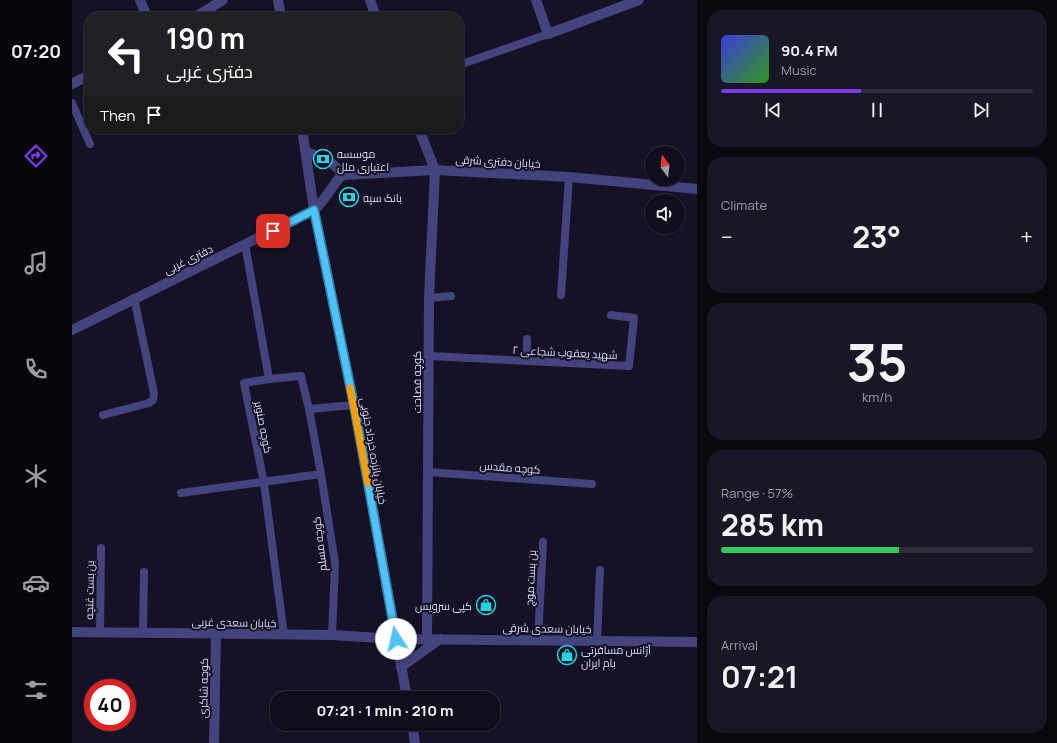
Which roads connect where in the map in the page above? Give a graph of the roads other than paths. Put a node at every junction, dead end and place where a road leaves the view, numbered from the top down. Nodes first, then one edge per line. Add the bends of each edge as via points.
1 (140, 0) edge
2 (223, 0) edge
3 (278, 0) edge
4 (370, 0) edge
5 (536, 0) edge
6 (639, 0) edge
7 (145, 12) edge
8 (212, 12) edge
9 (281, 12) edge
10 (374, 12) edge
11 (548, 34) junction
12 (464, 62) edge
13 (84, 78) edge
14 (72, 84) edge
15 (72, 103) edge
16 (84, 130) edge
17 (86, 134) edge
18 (303, 134) edge
19 (421, 134) edge
20 (90, 144) dead end
21 (306, 152) junction
22 (435, 170) junction
23 (342, 175) junction
24 (570, 177) junction
25 (697, 189) edge
26 (314, 210) junction
27 (245, 244) junction
28 (561, 295) dead end
29 (451, 296) dead end
30 (134, 298) junction
31 (429, 298) junction
32 (611, 315) dead end
33 (72, 330) edge
34 (527, 339) dead end
35 (428, 356) junction
36 (527, 361) junction
37 (269, 378) junction
38 (354, 405) junction
39 (309, 409) junction
40 (103, 415) dead end
41 (428, 472) junction
42 (321, 474) junction
43 (264, 483) junction
44 (592, 484) dead end
45 (181, 493) dead end
46 (543, 542) dead end
47 (101, 548) dead end
48 (600, 570) dead end
49 (144, 572) dead end
50 (72, 632) edge
51 (100, 633) junction
52 (143, 633) junction
53 (216, 634) junction
54 (284, 635) junction
55 (332, 635) junction
56 (396, 639) junction
57 (427, 639) junction
58 (440, 639) junction
59 (538, 640) junction
60 (597, 641) junction
61 (697, 642) edge
62 (401, 667) junction
63 (406, 691) edge
64 (413, 731) edge
65 (214, 743) edge
66 (415, 743) edge

1 - 7 street
2 - 8 street
3 - 9 street
4 - 10 street
5 - 11 street
6 - 11 street
11 - 12 lane
13 - 14 street
15 - 16 lane
17 - 20 lane
18 - 21 street
19 - 22 street, کوچه فصاحت
21 - 23 street via 330,161 338,167
21 - 26 street, خیابان پانزده خرداد جنوبی
22 - 23 street, خیابان دفتری شرقی
22 - 24 street, خیابان دفتری شرقی
22 - 31 street, کوچه فصاحت
23 - 26 street, دفتری غربی via 322,204
24 - 25 street, خیابان دفتری شرقی
24 - 28 lane
26 - 27 street, دفتری غربی
26 - 38 street, خیابان پانزده خرداد جنوبی
27 - 30 street, دفتری غربی
27 - 37 lane
29 - 31 lane
30 - 33 street, دفتری غربی
30 - 40 lane via 154,393 153,400
31 - 35 street, کوچه فصاحت
32 - 36 lane, شهید یعقوب شجاعی ۲ via 634,318 629,366
34 - 36 lane
35 - 36 lane, شهید یعقوب شجاعی ۲
35 - 41 street, کوچه فصاحت
37 - 39 lane, کوچه مسلم via 301,376
37 - 43 lane, کوچه صنوبر via 244,383
38 - 39 lane
38 - 56 street, خیابان پانزده خرداد جنوبی
39 - 42 lane, کوچه مسلم
41 - 44 lane, کوچه مقدس
41 - 57 street, کوچه فصاحت
42 - 43 lane
42 - 55 lane, کوچه مسلم via 335,563
43 - 45 lane
43 - 54 lane, کوچه صنوبر
46 - 59 lane, بن بست موج
47 - 51 lane, بن بست غنچه
48 - 60 lane
49 - 52 lane
50 - 51 street, خیابان سعدی غربی
51 - 52 street, خیابان سعدی غربی
52 - 53 street, خیابان سعدی غربی
53 - 54 street, خیابان سعدی غربی
53 - 65 street, کوچه شاکری
54 - 55 street, خیابان سعدی غربی
55 - 56 street, خیابان سعدی غربی
56 - 57 street, خیابان سعدی شرقی
56 - 62 street, خیابان پانزده خرداد جنوبی
57 - 58 street, خیابان سعدی شرقی
58 - 59 street, خیابان سعدی شرقی
58 - 62 street
59 - 60 street, خیابان سعدی شرقی
60 - 61 street, خیابان سعدی شرقی
62 - 63 street, خیابان پانزده خرداد جنوبی
64 - 66 street

